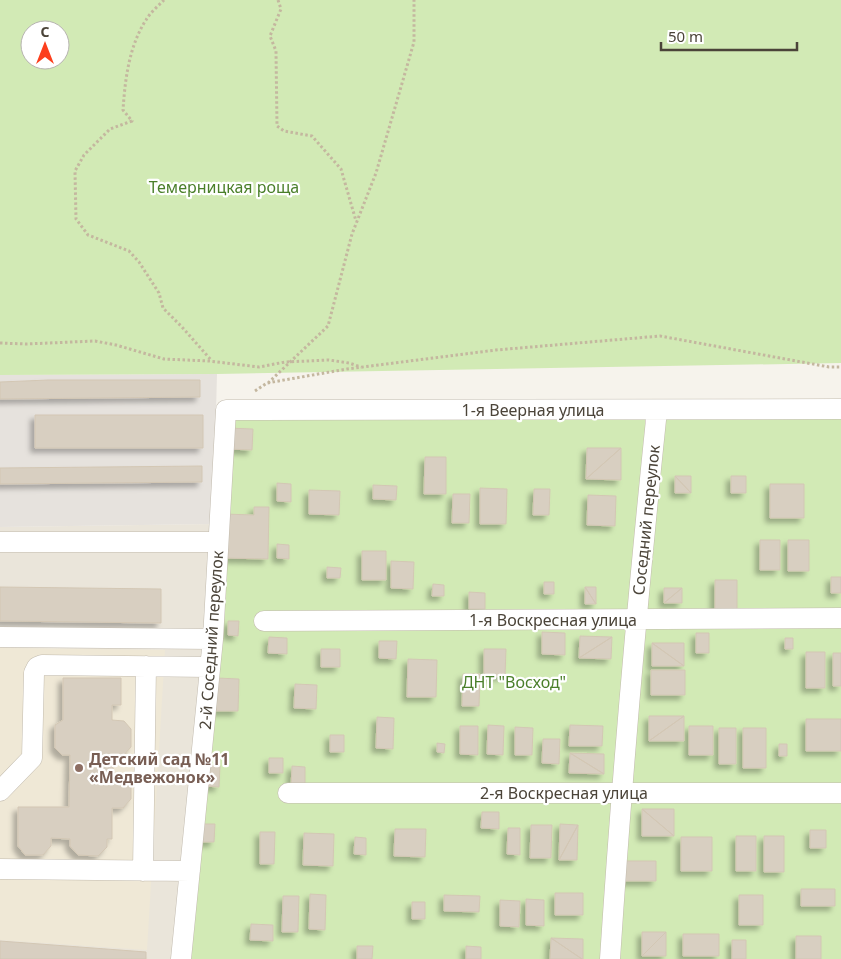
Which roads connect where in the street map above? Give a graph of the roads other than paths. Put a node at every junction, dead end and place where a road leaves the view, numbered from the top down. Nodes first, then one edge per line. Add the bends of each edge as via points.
1 (841, 409) edge
2 (226, 410) joint
3 (657, 410) junction
4 (0, 542) edge
5 (218, 542) junction
6 (841, 618) edge
7 (636, 619) junction
8 (264, 621) dead end
9 (0, 637) edge
10 (213, 639) junction
11 (146, 666) junction
12 (210, 666) junction
13 (0, 791) edge
14 (288, 793) dead end
15 (621, 793) junction
16 (841, 793) edge
17 (0, 869) edge
18 (143, 870) junction
19 (190, 871) junction
20 (181, 959) edge
21 (610, 959) edge

1 - 3 street, 1-я Веерная улица
2 - 3 street, 1-я Веерная улица
2 - 5 street, 2-й Соседний переулок
3 - 7 street, Соседний переулок
4 - 5 street
5 - 10 street, 2-й Соседний переулок
6 - 7 street, 1-я Воскресная улица
7 - 8 street, 1-я Воскресная улица
7 - 15 street, Соседний переулок
9 - 10 street
10 - 12 street, 2-й Соседний переулок
11 - 12 street
11 - 13 street via 37,667 34,673 32,758
11 - 18 street
12 - 19 street, 2-й Соседний переулок
14 - 15 street, 2-я Воскресная улица
15 - 16 street, 2-я Воскресная улица
15 - 21 street, Соседний переулок
17 - 18 street
18 - 19 street
19 - 20 street, 2-й Соседний переулок

